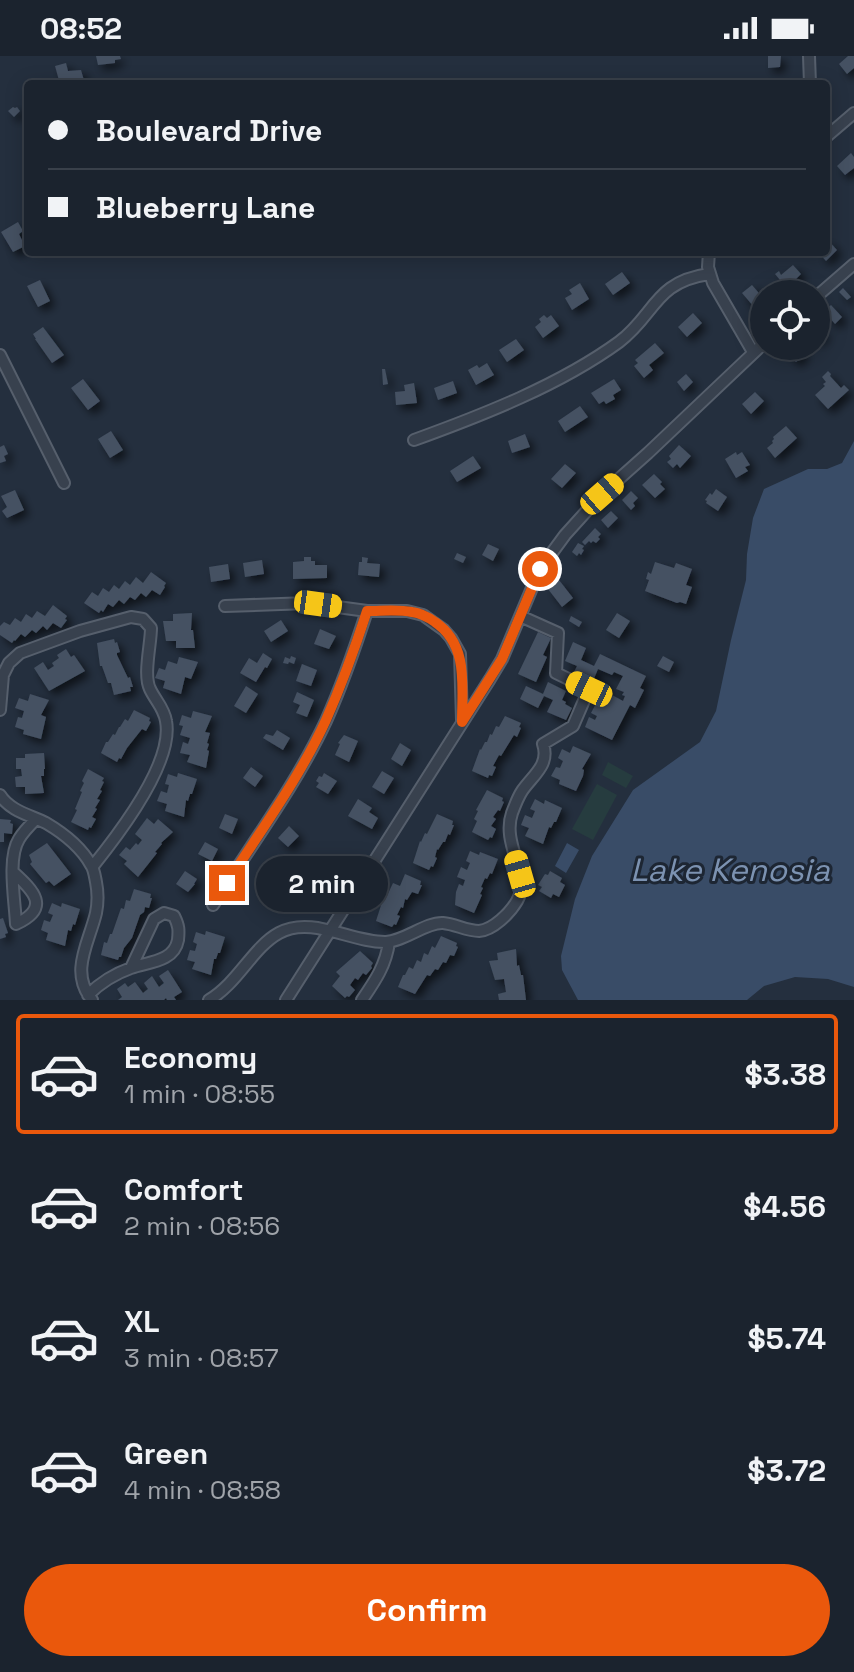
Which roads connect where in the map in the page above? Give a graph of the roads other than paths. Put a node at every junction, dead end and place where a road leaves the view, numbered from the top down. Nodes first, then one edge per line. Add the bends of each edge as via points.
1 (809, 56) edge
2 (810, 80) edge
3 (854, 113) edge
4 (830, 134) edge
5 (709, 256) edge
6 (854, 264) edge
7 (709, 274) junction
8 (830, 285) edge
9 (750, 347) edge
10 (0, 355) edge
11 (750, 355) edge
12 (414, 440) dead end
13 (64, 483) dead end
14 (225, 606) dead end
15 (367, 611) junction
16 (520, 616) junction
17 (0, 710) edge
18 (462, 722) junction
19 (0, 795) edge
20 (36, 819) junction
21 (93, 866) junction
22 (13, 872) dead end
23 (213, 905) dead end
24 (331, 930) junction
25 (389, 942) junction
26 (131, 968) junction
27 (90, 998) edge
28 (209, 1000) edge
29 (286, 1000) edge
30 (362, 1000) edge

1 - 2 street
3 - 4 street
5 - 7 street
6 - 8 street
7 - 9 street
7 - 12 street via 674,285 620,341 574,370 471,420
10 - 13 street
11 - 16 street via 594,501 540,569
14 - 15 street via 308,603
15 - 18 street via 416,612 451,638 460,654
15 - 23 street via 314,744
16 - 18 street via 502,659
16 - 25 street via 558,633 556,673 589,689 573,726 543,744 545,761 512,813 509,836 520,874 517,902 480,931 440,923
17 - 21 street via 3,675 20,653 131,617 143,619 151,628 146,670 148,687 167,723 164,748 146,791
18 - 24 street
19 - 20 street
20 - 21 street via 72,841
20 - 22 street via 17,840
21 - 27 street via 96,912 80,974
24 - 25 street
24 - 28 street via 279,933
24 - 29 street
25 - 30 street via 382,970
26 - 26 street via 167,958 176,948 180,927 174,916 164,913 154,919
26 - 27 street via 104,980

